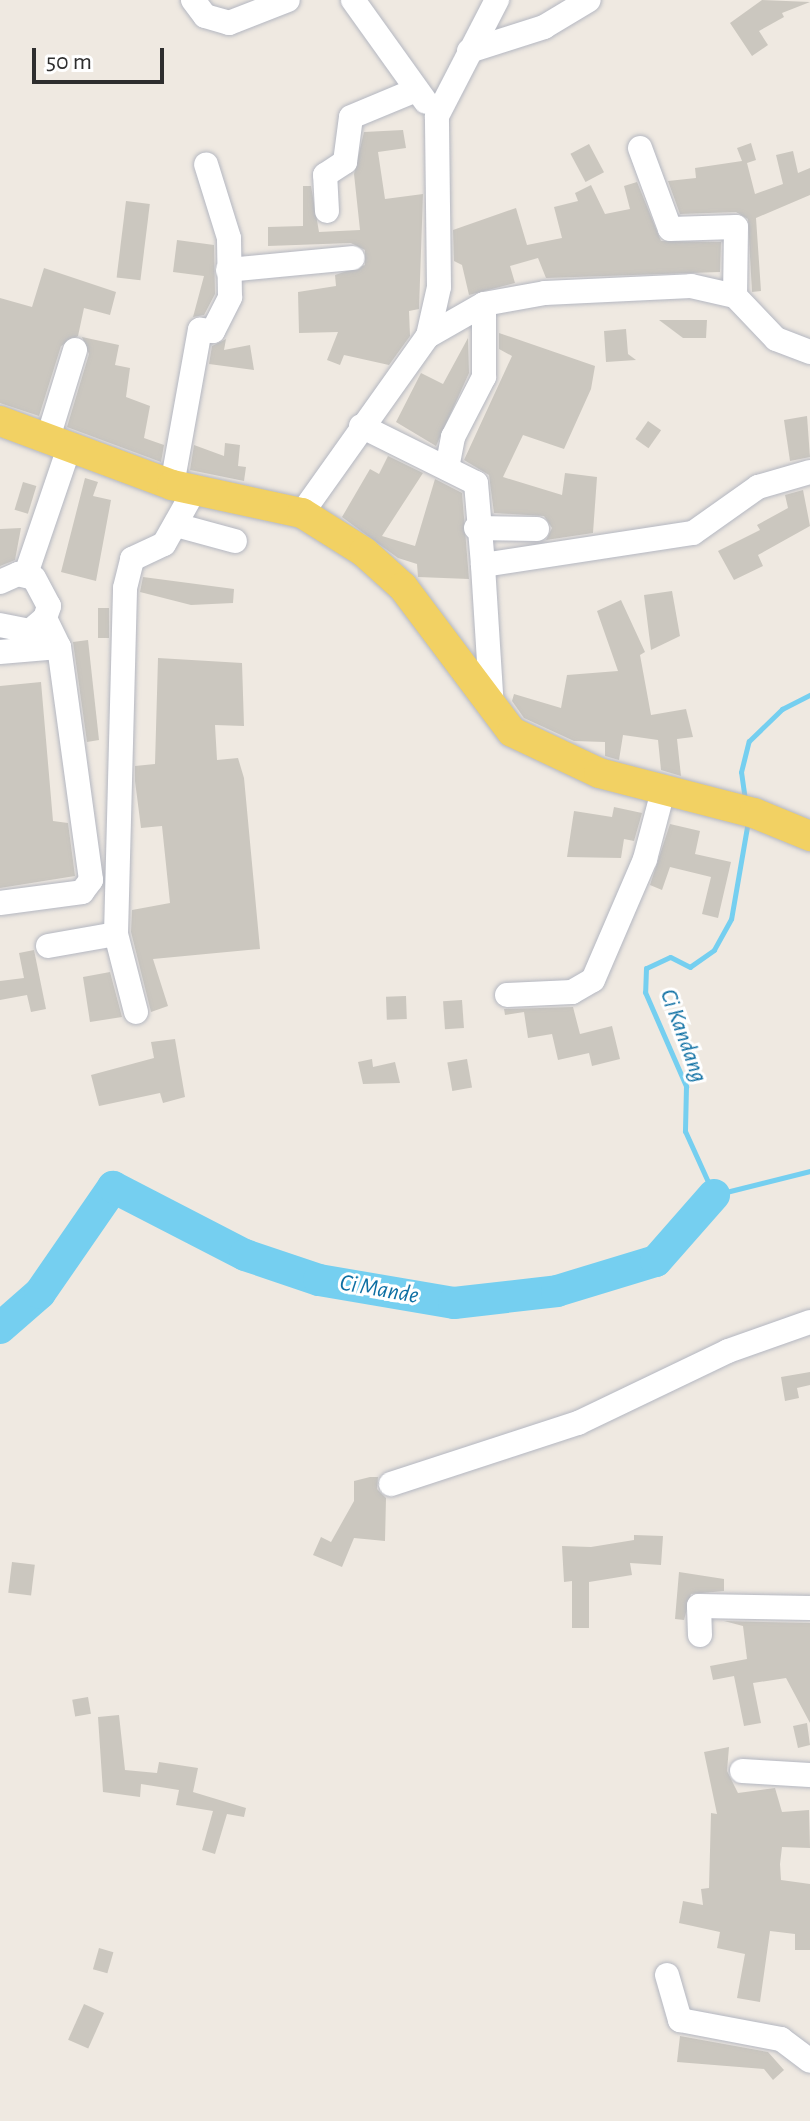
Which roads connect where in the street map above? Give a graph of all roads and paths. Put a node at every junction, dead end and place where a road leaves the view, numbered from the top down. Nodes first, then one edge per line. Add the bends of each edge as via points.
1 (193, 0) edge
2 (288, 0) edge
3 (353, 0) edge
4 (497, 0) edge
5 (589, 0) edge
6 (469, 51) junction
7 (416, 90) junction
8 (437, 116) junction
9 (640, 148) dead end
10 (206, 164) dead end
11 (327, 211) dead end
12 (352, 258) dead end
13 (228, 270) junction
14 (484, 304) junction
15 (742, 304) junction
16 (428, 336) junction
17 (75, 350) dead end
18 (810, 352) edge
19 (0, 421) edge
20 (361, 426) junction
21 (58, 443) junction
22 (447, 468) junction
23 (810, 472) edge
24 (184, 487) junction
25 (302, 513) junction
26 (176, 525) junction
27 (476, 528) junction
28 (537, 529) dead end
29 (235, 541) dead end
30 (483, 565) junction
31 (26, 574) junction
32 (0, 582) edge
33 (45, 618) junction
34 (0, 625) edge
35 (59, 647) junction
36 (0, 652) edge
37 (492, 709) junction
38 (663, 791) junction
39 (810, 836) edge
40 (115, 843) junction
41 (87, 844) junction
42 (0, 903) edge
43 (116, 934) junction
44 (48, 946) dead end
45 (507, 995) dead end
46 (136, 1012) dead end
47 (810, 1322) edge
48 (391, 1484) dead end
49 (810, 1608) edge
50 (700, 1635) dead end
51 (742, 1771) dead end
52 (810, 1775) edge
53 (667, 1975) dead end
54 (810, 2061) edge

1 - 2 street via 205,16 229,23
3 - 7 street
4 - 6 street
5 - 6 street via 544,27
6 - 8 street
7 - 8 street
7 - 11 street via 351,117 345,162 325,175
8 - 16 street via 439,287
9 - 15 street via 670,229 736,227
10 - 13 street via 222,205
12 - 13 street
13 - 24 street via 226,313 213,331 200,330
14 - 15 street via 545,293 691,286
14 - 16 street
14 - 22 street via 484,377 453,437
15 - 18 street via 776,339
16 - 20 street
17 - 21 street
19 - 21 main road
20 - 22 street
20 - 25 street
21 - 24 main road
21 - 31 street
22 - 27 street via 476,483
23 - 30 street via 758,487 693,533
24 - 25 main road
24 - 26 street
25 - 37 main road via 364,552 403,587
26 - 29 street
26 - 40 street via 161,547 132,559 125,588
27 - 28 street
27 - 30 street
30 - 37 street
31 - 32 street
31 - 33 street via 45,589
33 - 34 street via 22,633
33 - 35 street
35 - 36 street
35 - 41 street
37 - 38 main road via 538,748
38 - 39 main road via 754,813
38 - 45 street via 645,859 593,980 572,992
40 - 41 street
40 - 43 street
41 - 42 street via 88,888
43 - 44 street
43 - 46 street
47 - 48 street via 728,1351 578,1423
49 - 50 street via 699,1606
51 - 52 street
53 - 54 street via 680,2020 781,2039

